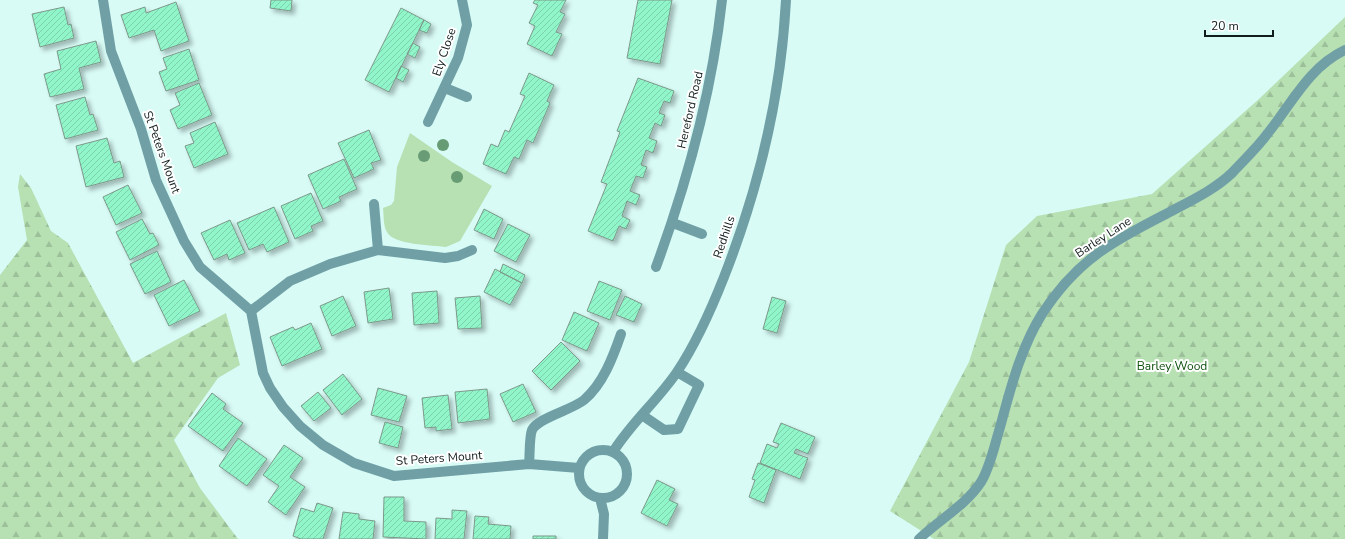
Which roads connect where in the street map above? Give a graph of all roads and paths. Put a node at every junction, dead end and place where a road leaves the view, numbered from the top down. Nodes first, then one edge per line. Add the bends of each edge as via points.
1 (103, 0) edge
2 (462, 0) edge
3 (722, 0) edge
4 (786, 0) edge
5 (1345, 50) edge
6 (445, 88) junction
7 (467, 97) dead end
8 (428, 122) dead end
9 (374, 204) dead end
10 (673, 223) junction
11 (702, 234) dead end
12 (378, 250) junction
13 (472, 250) dead end
14 (656, 267) dead end
15 (251, 311) junction
16 (621, 334) dead end
17 (677, 372) junction
18 (642, 415) junction
19 (613, 452) junction
20 (529, 464) junction
21 (579, 468) junction
22 (600, 498) junction
23 (603, 539) edge
24 (920, 539) edge

1 - 15 street, St Peters Mount via 111,50 156,180 184,241 200,267
2 - 6 street, Ely Close via 467,25 458,58
3 - 10 street, Hereford Road via 710,84
4 - 17 street, Redhills via 784,44 773,111 758,174 735,249 716,296 700,333
5 - 24 street, Barley Lane via 1315,70 1268,134 1230,174 1190,201 1114,242 1074,272 1055,294 1028,340 981,482
6 - 7 street, Ely Close
6 - 8 street, Ely Close
9 - 12 street
10 - 11 street
10 - 14 street, Hereford Road
12 - 13 street via 445,258
12 - 15 street via 330,264 290,281
15 - 20 street, St Peters Mount via 263,373 270,388 300,426 323,445 348,460 394,476
16 - 20 street via 614,356 591,394 574,408 540,422 532,430
17 - 18 street, Redhills
17 - 18 street via 699,385 678,429 664,430
18 - 19 street, Redhills via 623,435
19 - 21 street via 604,450 588,454
19 - 22 street via 626,466 627,475 624,485 618,492 610,497
20 - 21 street, St Peters Mount
21 - 22 street via 579,479 583,488 590,495
22 - 23 street via 604,514

